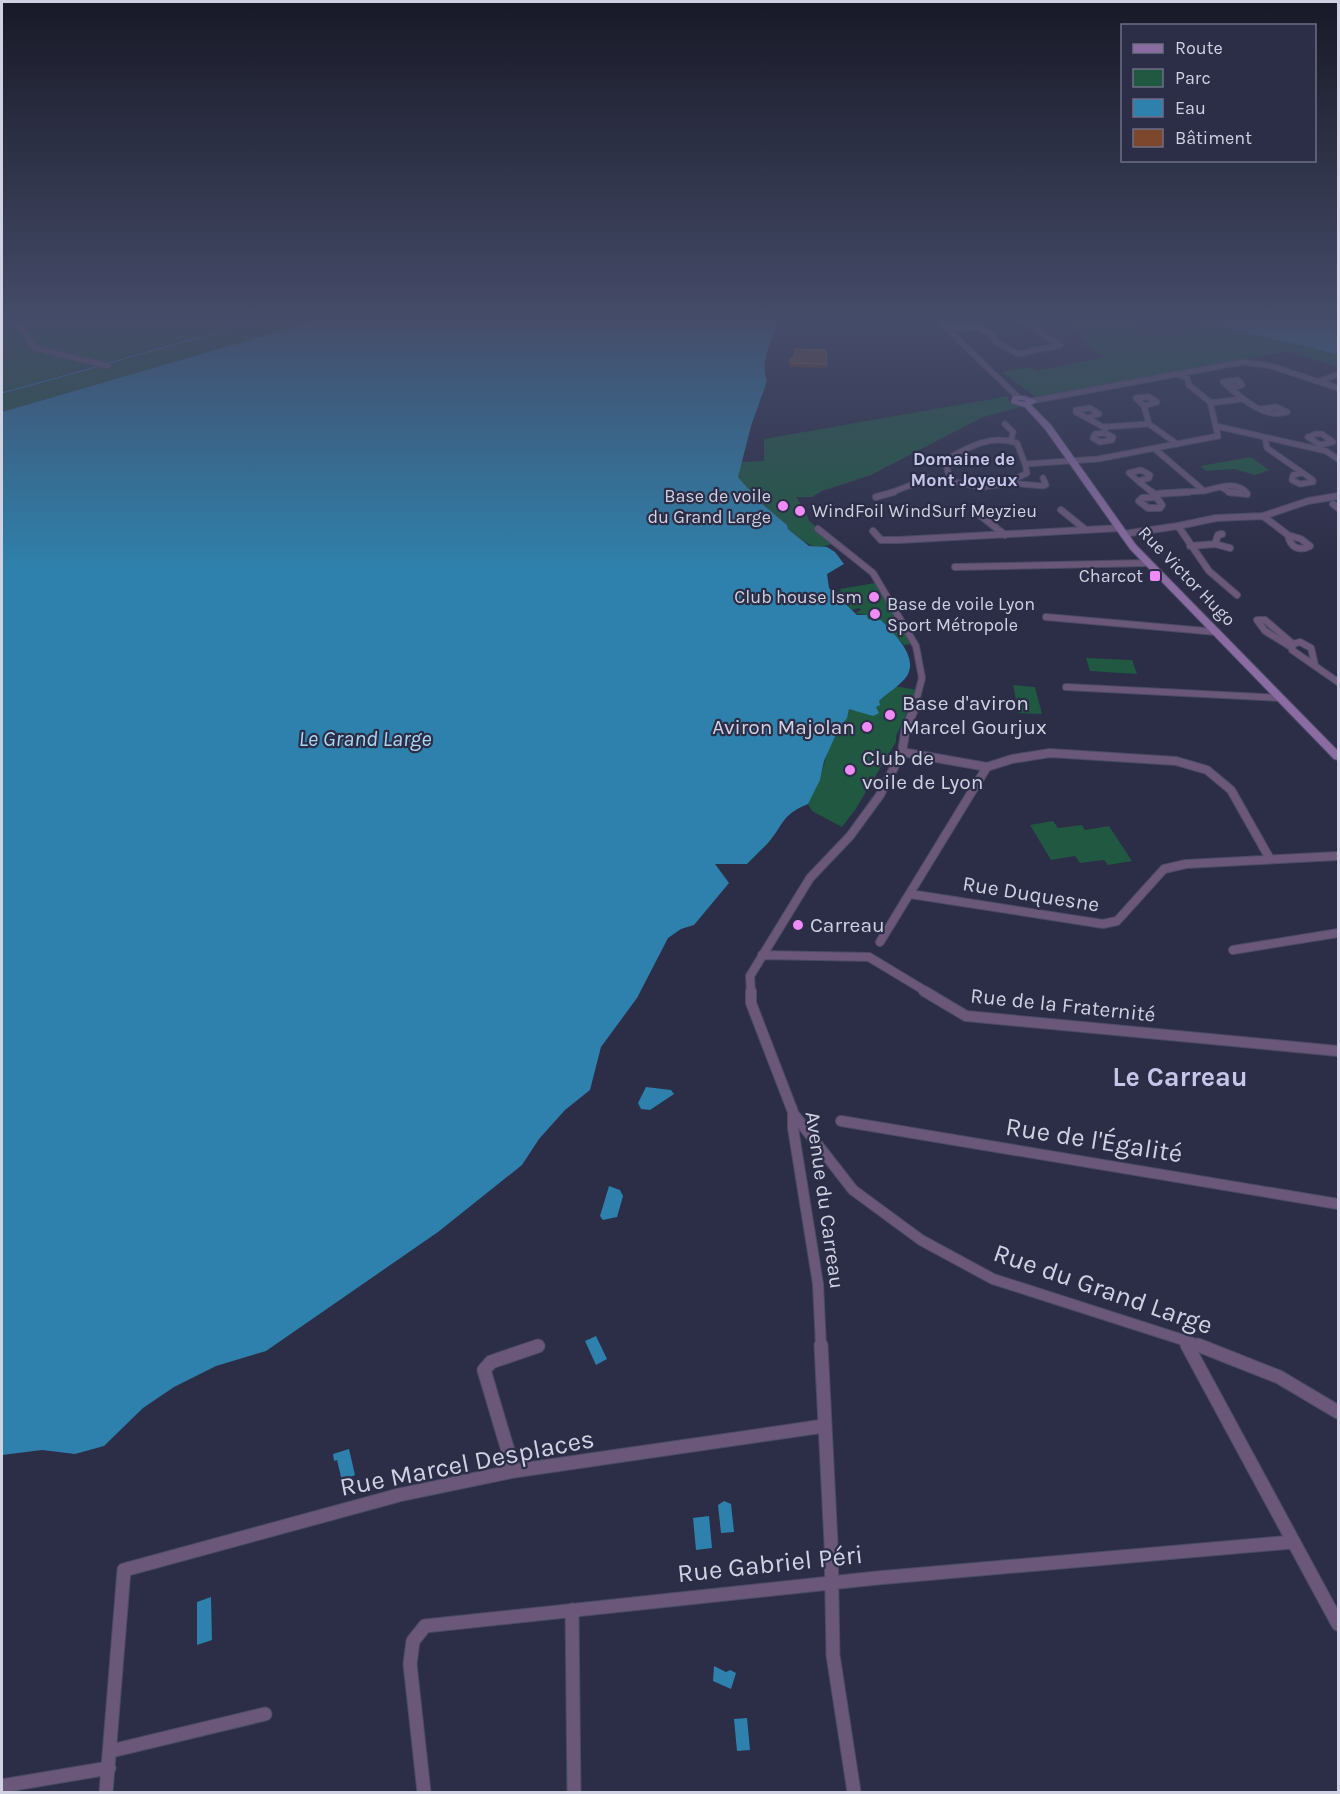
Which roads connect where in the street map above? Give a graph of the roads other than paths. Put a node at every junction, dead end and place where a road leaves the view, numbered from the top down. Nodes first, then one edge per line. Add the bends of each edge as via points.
1 (1029, 403) edge
2 (1219, 403) edge
3 (1248, 403) edge
4 (1211, 404) joint
5 (1144, 406) dead end
6 (1261, 409) dead end
7 (1086, 418) dead end
8 (1149, 423) junction
9 (1005, 424) dead end
10 (1216, 426) junction
11 (1240, 432) junction
12 (1218, 435) junction
13 (1265, 438) junction
14 (1011, 441) junction
15 (1177, 444) junction
16 (1156, 450) junction
17 (1338, 459) edge
18 (1025, 464) junction
19 (1074, 464) junction
20 (1302, 473) dead end
21 (1043, 478) dead end
22 (950, 480) junction
23 (1138, 481) dead end
24 (1010, 483) junction
25 (1221, 487) dead end
26 (1204, 490) junction
27 (1338, 496) edge
28 (876, 497) dead end
29 (1061, 510) dead end
30 (981, 516) dead end
31 (1263, 516) junction
32 (1178, 526) junction
33 (818, 529) dead end
34 (1086, 530) junction
35 (873, 531) dead end
36 (1121, 531) junction
37 (1222, 534) dead end
38 (1005, 535) junction
39 (1288, 535) dead end
40 (1215, 544) junction
41 (1190, 546) junction
42 (1230, 548) dead end
43 (1149, 564) junction
44 (955, 567) dead end
45 (1237, 594) dead end
46 (1046, 617) dead end
47 (1217, 632) junction
48 (1292, 646) junction
49 (1315, 665) junction
50 (1338, 682) edge
51 (1066, 687) dead end
52 (1281, 698) junction
53 (902, 752) junction
54 (1337, 753) edge
55 (987, 767) junction
56 (1338, 856) edge
57 (1270, 859) junction
58 (910, 894) junction
59 (1338, 933) edge
60 (880, 942) dead end
61 (1233, 950) dead end
62 (762, 955) junction
63 (1338, 1051) edge
64 (793, 1112) junction
65 (841, 1121) dead end
66 (1338, 1204) edge
67 (1184, 1339) junction
68 (538, 1346) dead end
69 (1338, 1412) edge
70 (824, 1426) junction
71 (514, 1471) junction
72 (1292, 1542) junction
73 (830, 1581) junction
74 (572, 1610) junction
75 (1338, 1624) edge
76 (265, 1714) dead end
77 (111, 1751) junction
78 (109, 1768) junction
79 (2, 1786) edge
80 (106, 1792) edge
81 (424, 1792) edge
82 (574, 1792) edge
83 (854, 1792) edge

1 - 19 street, Rue Victor Hugo
2 - 4 street
3 - 6 street
4 - 10 street
5 - 8 street
7 - 8 street via 1105,430
8 - 15 street
9 - 14 street via 1013,432
10 - 11 street
10 - 12 street
11 - 12 street
11 - 13 street
12 - 15 street
13 - 17 street via 1320,447
13 - 20 street via 1267,448
14 - 18 street via 1017,443
14 - 22 street via 987,439 945,460
15 - 16 street
16 - 19 street
16 - 26 street
18 - 19 street
18 - 24 street via 1027,473
19 - 36 street, Rue Victor Hugo
21 - 24 street via 1043,486
22 - 24 street via 964,486
22 - 28 street via 925,478 887,496
23 - 26 street via 1155,496
25 - 26 street
27 - 31 street
29 - 34 street
30 - 38 street
31 - 32 street via 1216,518
31 - 39 street
32 - 36 street
32 - 41 street
33 - 53 street, Avenue du Carreau via 873,573 916,646 922,678
34 - 36 street
34 - 38 street
35 - 38 street via 881,540
36 - 43 street, Rue Victor Hugo
37 - 40 street
40 - 41 street
40 - 42 street
41 - 45 street via 1209,571
43 - 44 street
43 - 47 street, Rue Victor Hugo
46 - 47 street
47 - 52 street, Rue Victor Hugo
48 - 48 street via 1265,621 1257,620 1265,632
48 - 49 street
48 - 49 street via 1300,642 1311,648
49 - 50 street
51 - 52 street
52 - 54 street, Rue Victor Hugo
53 - 55 street
53 - 62 street, Avenue du Carreau via 866,817 810,878
55 - 57 street via 1050,753 1176,761 1207,770 1232,790
55 - 58 street
56 - 57 street, Rue Duquesne
57 - 58 street, Rue Duquesne via 1164,869 1117,921 1103,924
58 - 60 street
59 - 61 street
62 - 63 street, Rue de la Fraternité via 869,957 966,1016
62 - 64 street, Avenue du Carreau via 750,976 751,1003
64 - 67 street, Rue du Grand Large via 853,1190 921,1240 993,1279
64 - 70 street, Avenue du Carreau via 818,1284
65 - 66 street, Rue de l'Égalité
67 - 69 street, Rue du Grand Large via 1279,1377
67 - 72 street
68 - 71 street via 491,1362 484,1370
70 - 71 street, Rue Marcel Desplaces
70 - 73 street, Avenue du Carreau
71 - 77 street, Rue Marcel Desplaces via 399,1495 124,1570
72 - 73 street, Rue Gabriel Péri
72 - 75 street
73 - 74 street, Rue Gabriel Péri
73 - 83 street, Avenue du Carreau via 833,1655
74 - 81 street, Rue Gabriel Péri via 469,1618 425,1626 413,1641 410,1664
74 - 82 street
76 - 77 street
77 - 78 street
78 - 79 street
78 - 80 street

